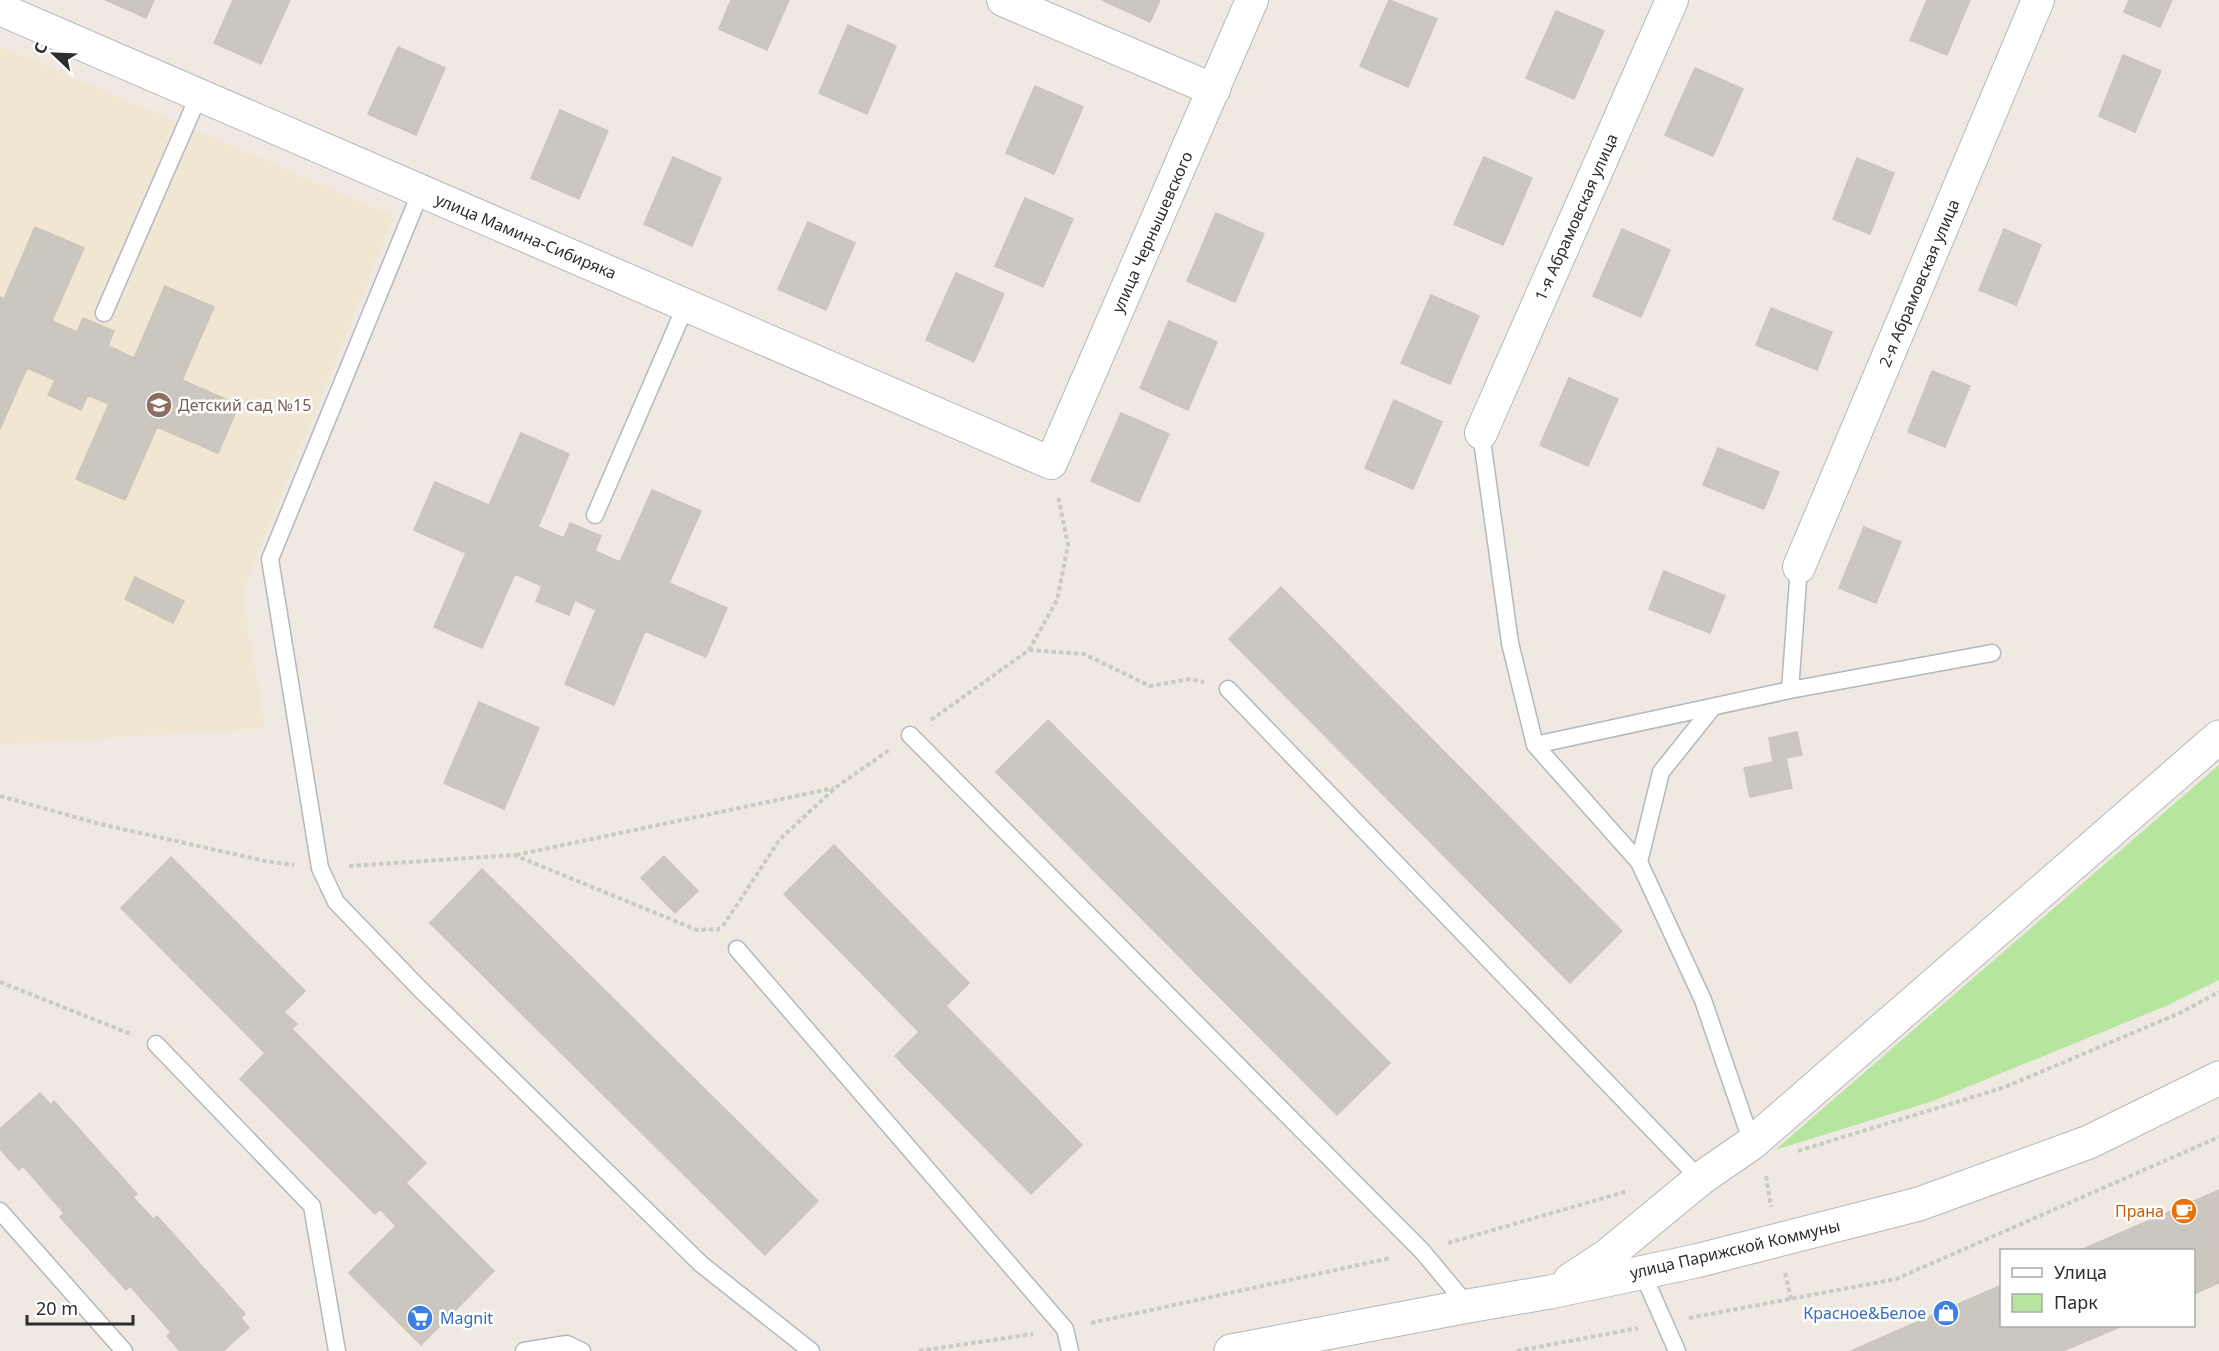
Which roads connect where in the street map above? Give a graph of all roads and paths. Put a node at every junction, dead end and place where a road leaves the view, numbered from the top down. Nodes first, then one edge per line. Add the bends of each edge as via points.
1 (1004, 0) edge
2 (1252, 0) edge
3 (1672, 0) edge
4 (2038, 0) edge
5 (0, 9) edge
6 (1214, 90) junction
7 (199, 95) junction
8 (421, 191) junction
9 (686, 305) junction
10 (104, 313) dead end
11 (1480, 433) joint
12 (1051, 463) junction
13 (595, 515) dead end
14 (1068, 545) dead end
15 (1799, 567) joint
16 (1029, 650) dead end
17 (1992, 653) dead end
18 (1190, 678) dead end
19 (1228, 689) dead end
20 (1790, 690) junction
21 (1713, 707) junction
22 (910, 735) dead end
23 (2219, 737) edge
24 (1535, 746) junction
25 (835, 788) dead end
26 (0, 796) edge
27 (514, 855) junction
28 (1639, 862) junction
29 (320, 868) junction
30 (737, 949) joint
31 (0, 982) edge
32 (2219, 993) edge
33 (156, 1044) joint
34 (2219, 1078) edge
35 (2219, 1137) edge
36 (1752, 1143) junction
37 (1796, 1152) dead end
38 (1700, 1179) junction
39 (1637, 1189) dead end
40 (0, 1211) edge
41 (1422, 1251) junction
42 (1642, 1272) junction
43 (1550, 1292) junction
44 (1468, 1306) junction
45 (1664, 1323) junction
46 (1065, 1329) junction
47 (124, 1351) edge
48 (337, 1351) edge
49 (524, 1351) edge
50 (582, 1351) edge
51 (811, 1351) edge
52 (918, 1351) edge
53 (1070, 1351) edge
54 (1231, 1351) edge
55 (1517, 1351) edge
56 (1677, 1351) edge

1 - 6 street
2 - 6 street, улица Чернышевского
3 - 11 street, 1-я Абрамовская улица
4 - 15 street, 2-я Абрамовская улица
5 - 7 street, улица Мамина-Сибиряка
6 - 12 street, улица Чернышевского
7 - 8 street, улица Мамина-Сибиряка
7 - 10 lane
8 - 9 street, улица Мамина-Сибиряка
8 - 29 lane via 270,559
9 - 12 street, улица Мамина-Сибиряка
9 - 13 lane
11 - 24 lane via 1510,643
12 - 14 path
15 - 20 lane
16 - 18 path via 1084,654 1150,686
17 - 20 lane
19 - 38 lane
20 - 21 lane
21 - 24 lane
21 - 28 lane via 1661,772
22 - 41 lane
23 - 36 main road
24 - 28 lane
25 - 27 path
26 - 29 path via 100,824 265,861
27 - 29 path
27 - 30 path via 697,930 721,929
28 - 36 lane via 1702,1000
29 - 51 lane via 336,902 420,989 701,1264
30 - 46 lane
31 - 33 path
32 - 37 path via 2005,1087
33 - 48 lane via 312,1206
34 - 42 main road, улица Парижской Коммуны via 2089,1142 1919,1204
35 - 45 path via 1896,1279
36 - 38 main road
38 - 43 main road via 1608,1255
39 - 41 path
40 - 47 lane
41 - 44 lane
41 - 46 path
42 - 43 main road, улица Парижской Коммуны
42 - 45 lane
43 - 44 main road, улица Парижской Коммуны
44 - 54 main road, улица Парижской Коммуны
45 - 55 path
45 - 56 lane
46 - 52 path
46 - 53 lane
49 - 50 lane via 567,1344

